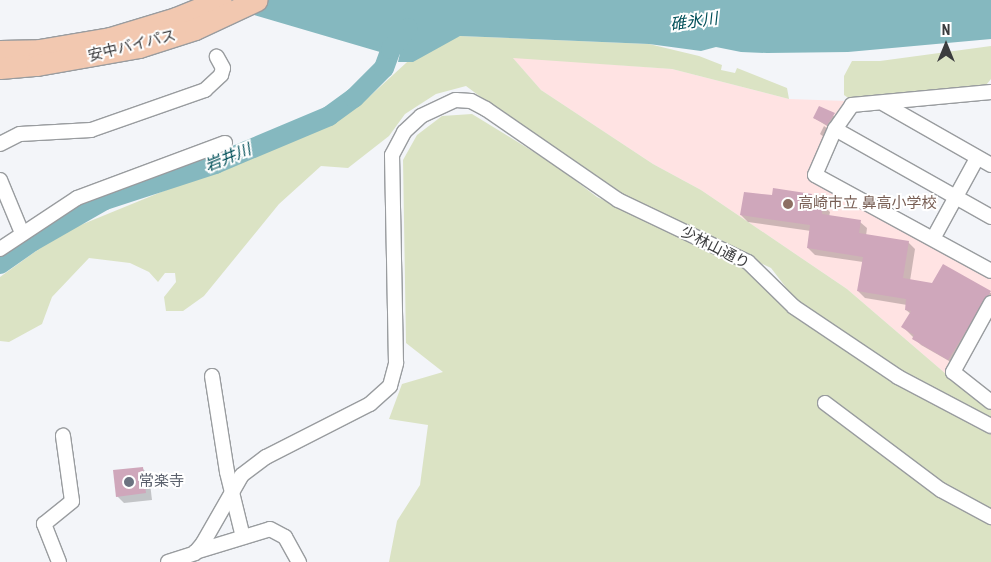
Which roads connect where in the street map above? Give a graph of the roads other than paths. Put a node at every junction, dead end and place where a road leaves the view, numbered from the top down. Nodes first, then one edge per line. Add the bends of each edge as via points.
1 (220, 0) edge
2 (257, 0) edge
3 (0, 51) edge
4 (217, 57) dead end
5 (0, 68) edge
6 (991, 92) edge
7 (884, 104) junction
8 (835, 130) junction
9 (225, 143) dead end
10 (0, 144) edge
11 (977, 158) junction
12 (991, 165) edge
13 (0, 180) edge
14 (956, 198) junction
15 (991, 217) edge
16 (22, 233) junction
17 (934, 237) junction
18 (0, 249) edge
19 (991, 271) edge
20 (991, 303) edge
21 (212, 376) dead end
22 (825, 402) dead end
23 (991, 402) edge
24 (991, 426) edge
25 (63, 436) dead end
26 (232, 493) junction
27 (991, 517) edge
28 (243, 538) junction
29 (195, 553) junction
30 (59, 562) edge
31 (168, 562) edge
32 (299, 562) edge

1 - 3 highway, 安中バイパス via 176,18 110,38 39,50
2 - 5 highway, 安中バイパス via 195,29 139,47
4 - 10 street via 223,68 221,75 205,90 91,130 20,134
6 - 7 street
7 - 8 street via 852,105
7 - 11 street
8 - 14 street
8 - 17 street via 815,174
9 - 16 street via 94,189
11 - 12 street
11 - 14 street
13 - 16 street
14 - 15 street
14 - 17 street
16 - 18 street
17 - 19 street
20 - 23 street via 953,372
21 - 26 street
22 - 27 street via 941,490
24 - 26 street, 少林山通り via 898,377 794,307 748,262 618,200 486,109 471,101 456,100 421,116 404,132 392,155 396,363 390,386 370,404 266,457 242,475
25 - 30 street via 72,501 44,524
26 - 28 street
26 - 29 street
28 - 29 street
28 - 32 street via 261,530 280,532 295,551
29 - 31 street

